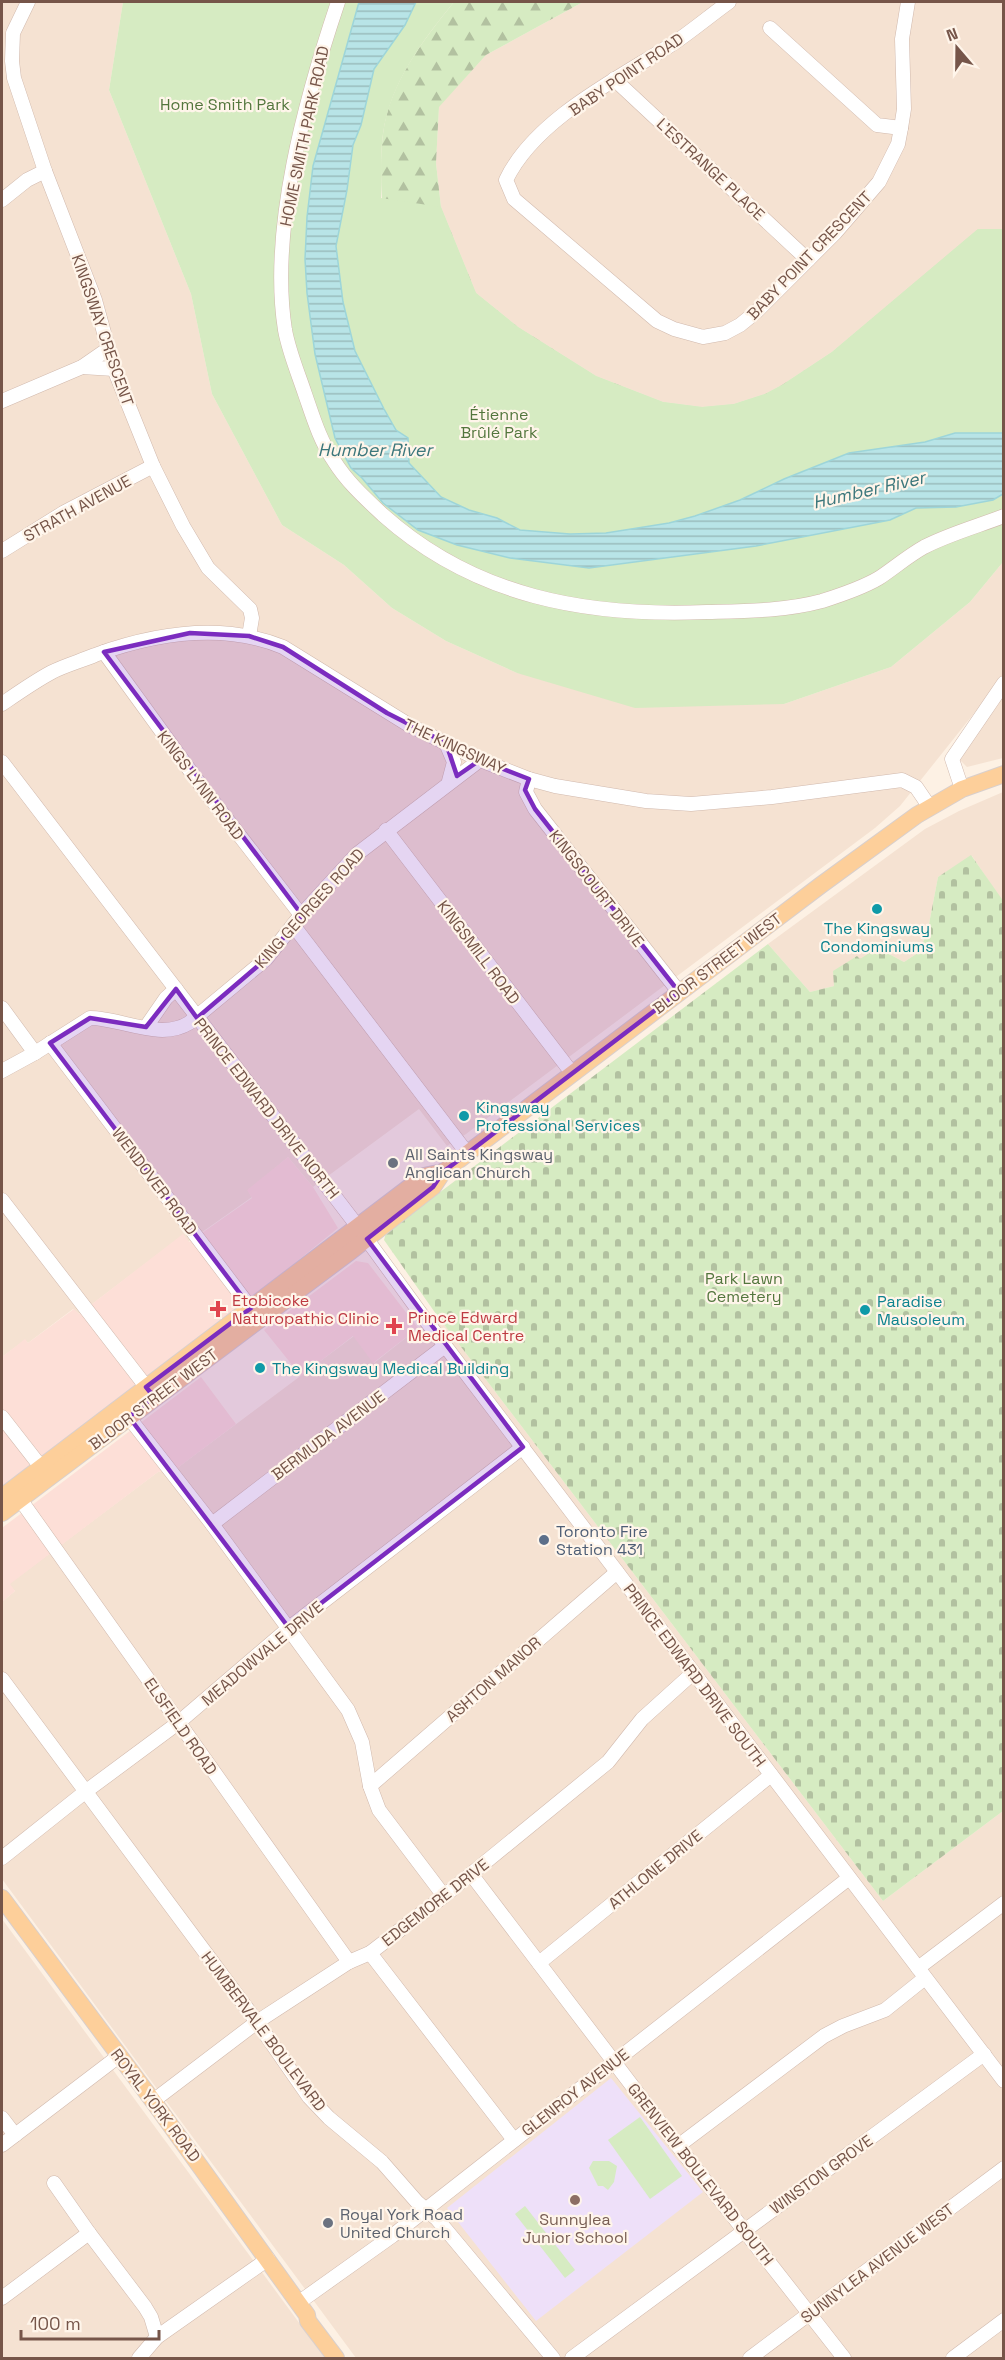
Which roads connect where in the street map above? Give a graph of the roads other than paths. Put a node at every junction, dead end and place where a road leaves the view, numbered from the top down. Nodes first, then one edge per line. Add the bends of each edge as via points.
1 (28, 2) edge
2 (338, 2) edge
3 (729, 2) edge
4 (908, 2) edge
5 (770, 28) dead end
6 (7, 34) edge
7 (614, 79) junction
8 (901, 128) junction
9 (45, 171) junction
10 (506, 180) joint
11 (2, 200) edge
12 (808, 260) junction
13 (108, 349) junction
14 (82, 367) junction
15 (114, 369) junction
16 (2, 401) edge
17 (153, 466) junction
18 (1004, 516) edge
19 (2, 551) edge
20 (249, 636) junction
21 (104, 652) junction
22 (1004, 683) edge
23 (2, 704) edge
24 (446, 743) junction
25 (480, 760) junction
26 (2, 762) edge
27 (1004, 774) edge
28 (529, 779) junction
29 (449, 782) junction
30 (962, 789) junction
31 (929, 806) junction
32 (386, 830) junction
33 (297, 920) junction
34 (176, 989) junction
35 (679, 992) junction
36 (2, 1008) edge
37 (197, 1018) junction
38 (146, 1027) junction
39 (50, 1043) junction
40 (35, 1053) junction
41 (2, 1071) edge
42 (572, 1073) junction
43 (467, 1153) junction
44 (2, 1201) edge
45 (362, 1232) junction
46 (255, 1313) junction
47 (445, 1346) junction
48 (150, 1392) junction
49 (125, 1412) junction
50 (2, 1417) edge
51 (523, 1448) junction
52 (45, 1472) junction
53 (11, 1495) edge
54 (2, 1513) edge
55 (212, 1524) junction
56 (616, 1572) junction
57 (289, 1628) junction
58 (693, 1673) junction
59 (2, 1680) edge
60 (178, 1723) junction
61 (771, 1775) junction
62 (370, 1786) junction
63 (86, 1792) junction
64 (2, 1858) edge
65 (471, 1874) junction
66 (849, 1878) junction
67 (444, 1896) junction
68 (2, 1898) edge
69 (1004, 1903) edge
70 (370, 1953) junction
71 (349, 1962) junction
72 (539, 1963) junction
73 (922, 1973) junction
74 (257, 2022) junction
75 (984, 2054) junction
76 (119, 2056) junction
77 (614, 2061) junction
78 (1002, 2077) edge
79 (153, 2101) junction
80 (2, 2118) edge
81 (15, 2135) junction
82 (514, 2140) junction
83 (2, 2145) edge
84 (678, 2146) junction
85 (1004, 2168) edge
86 (54, 2182) dead end
87 (426, 2210) junction
88 (744, 2230) junction
89 (89, 2233) junction
90 (268, 2259) junction
91 (2, 2298) edge
92 (303, 2309) junction
93 (810, 2314) junction
94 (1004, 2320) edge
95 (157, 2337) junction
96 (139, 2358) edge
97 (338, 2358) edge
98 (553, 2358) edge
99 (572, 2358) edge
100 (750, 2358) edge
101 (844, 2358) edge
102 (953, 2358) edge

1 - 6 street, KINGSWAY CRESCENT
2 - 18 street, HOME SMITH PARK ROAD via 316,75 288,196 282,262 285,330 316,425 333,460 356,489 406,534 448,563 531,597 591,608 674,614 767,610 821,601 876,579 938,540
3 - 7 street, BABY POINT ROAD
4 - 8 street, BABY POINT CRESCENT via 902,39
5 - 8 street via 877,125
6 - 9 street, KINGSWAY CRESCENT via 14,78
7 - 10 street, BABY POINT ROAD via 527,147
7 - 12 street, L'ESTRANGE PLACE
8 - 12 street, BABY POINT CRESCENT via 898,144 879,183
9 - 11 street
9 - 13 street, KINGSWAY CRESCENT via 95,300
10 - 12 street, BABY POINT CRESCENT via 514,199 657,321 691,334 714,337 740,325
13 - 14 street
13 - 15 street, KINGSWAY CRESCENT
14 - 15 street
14 - 16 street
15 - 17 street, KINGSWAY CRESCENT
17 - 19 street, STRATH AVENUE via 63,513
17 - 20 street, KINGSWAY CRESCENT via 208,568 250,609
20 - 21 street, THE KINGSWAY via 166,635
20 - 24 street, THE KINGSWAY via 283,647 387,713
21 - 23 street, THE KINGSWAY via 53,672
21 - 33 street, KINGS LYNN ROAD
22 - 30 street via 952,759
24 - 25 street, THE KINGSWAY
24 - 29 street via 454,762
25 - 28 street, THE KINGSWAY
25 - 29 street, KING GEORGES ROAD
26 - 34 street, PRINCE EDWARD DRIVE NORTH
27 - 30 main road, BLOOR STREET WEST
28 - 31 street, THE KINGSWAY via 646,801 692,804 902,780 916,787
28 - 35 street, KINGSCOURT DRIVE via 526,792 535,809
29 - 32 street, KING GEORGES ROAD
30 - 31 main road, BLOOR STREET WEST
31 - 35 main road, BLOOR STREET WEST
32 - 33 street, KING GEORGES ROAD via 357,854
32 - 42 street, KINGSMILL ROAD
33 - 37 street, KING GEORGES ROAD via 266,959
33 - 43 street, KINGS LYNN ROAD
34 - 37 street, PRINCE EDWARD DRIVE NORTH
34 - 38 street
35 - 42 main road, BLOOR STREET WEST
36 - 40 street
37 - 38 street, KING GEORGES ROAD via 177,1029
37 - 45 street, PRINCE EDWARD DRIVE NORTH
38 - 39 street, KING GEORGES ROAD via 90,1018
39 - 40 street, KING GEORGES ROAD
39 - 46 street, WENDOVER ROAD
40 - 41 street, KING GEORGES ROAD
42 - 43 main road, BLOOR STREET WEST
43 - 45 main road, BLOOR STREET WEST via 443,1172 424,1176
44 - 48 street
45 - 46 main road, BLOOR STREET WEST
45 - 47 street, PRINCE EDWARD DRIVE SOUTH
46 - 48 main road, BLOOR STREET WEST
47 - 51 street, PRINCE EDWARD DRIVE SOUTH
47 - 55 street, BERMUDA AVENUE
48 - 49 main road, BLOOR STREET WEST
49 - 52 main road, BLOOR STREET WEST
49 - 55 street
50 - 52 street
51 - 56 street, PRINCE EDWARD DRIVE SOUTH
51 - 57 street, MEADOWVALE DRIVE
52 - 53 main road, BLOOR STREET WEST
53 - 54 main road, BLOOR STREET WEST
53 - 60 street, ELSFIELD ROAD
55 - 57 street
56 - 58 street, PRINCE EDWARD DRIVE SOUTH
56 - 62 street, ASHTON MANOR
57 - 60 street, MEADOWVALE DRIVE
57 - 62 street via 354,1720
58 - 61 street, PRINCE EDWARD DRIVE SOUTH
58 - 65 street, EDGEMORE DRIVE via 642,1719 608,1762
59 - 63 street, HUMBERVALE BOULEVARD
60 - 63 street, MEADOWVALE DRIVE
60 - 71 street, ELSFIELD ROAD
61 - 66 street, PRINCE EDWARD DRIVE SOUTH
61 - 72 street, ATHLONE DRIVE
62 - 67 street via 379,1810
63 - 64 street, MEADOWVALE DRIVE
63 - 74 street, HUMBERVALE BOULEVARD
65 - 67 street, EDGEMORE DRIVE
65 - 72 street, GRENVIEW BOULEVARD SOUTH
66 - 73 street, PRINCE EDWARD DRIVE SOUTH
66 - 77 street, GLENROY AVENUE
67 - 70 street, EDGEMORE DRIVE
68 - 76 main road, ROYAL YORK ROAD
69 - 73 street
70 - 71 street, EDGEMORE DRIVE
70 - 82 street
71 - 74 street, EDGEMORE DRIVE
72 - 77 street, GRENVIEW BOULEVARD SOUTH
73 - 75 street, PRINCE EDWARD DRIVE SOUTH
73 - 84 street via 885,2010 824,2036
74 - 79 street, EDGEMORE DRIVE
74 - 87 street, HUMBERVALE BOULEVARD via 318,2107 381,2162
75 - 78 street, PRINCE EDWARD DRIVE SOUTH
75 - 88 street, WINSTON GROVE
76 - 79 main road, ROYAL YORK ROAD
76 - 81 street
77 - 82 street, GLENROY AVENUE
77 - 84 street, GRENVIEW BOULEVARD SOUTH
79 - 90 main road, ROYAL YORK ROAD
80 - 81 street
81 - 83 street
82 - 87 street, GLENROY AVENUE
84 - 88 street, GRENVIEW BOULEVARD SOUTH
85 - 93 street, SUNNYLEA AVENUE WEST
86 - 89 street
87 - 92 street, GLENROY AVENUE
87 - 98 street, HUMBERVALE BOULEVARD
88 - 93 street, GRENVIEW BOULEVARD SOUTH
88 - 99 street, WINSTON GROVE
89 - 91 street
89 - 95 street via 152,2317
90 - 92 main road, ROYAL YORK ROAD
90 - 95 street
92 - 97 main road, ROYAL YORK ROAD
93 - 100 street, SUNNYLEA AVENUE WEST
93 - 101 street, GRENVIEW BOULEVARD SOUTH
94 - 102 street
95 - 96 street

